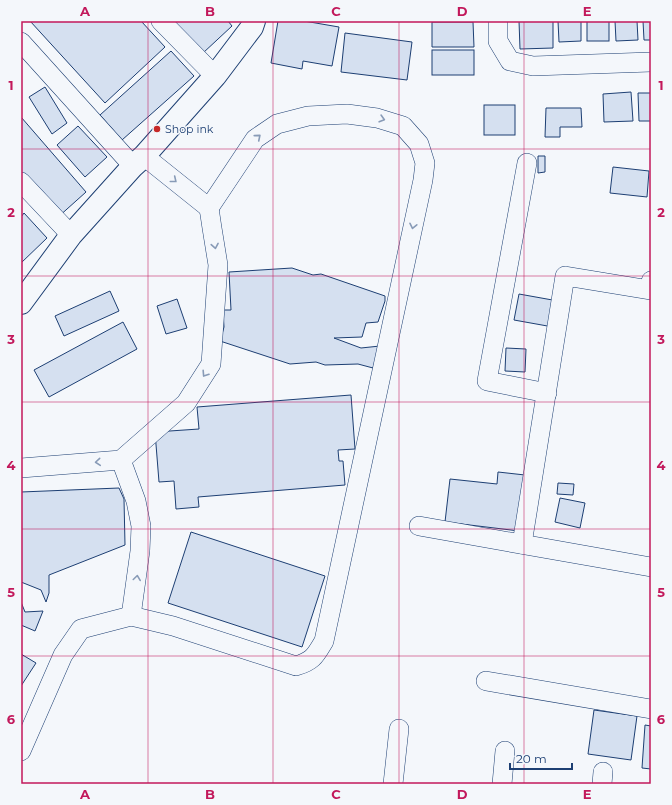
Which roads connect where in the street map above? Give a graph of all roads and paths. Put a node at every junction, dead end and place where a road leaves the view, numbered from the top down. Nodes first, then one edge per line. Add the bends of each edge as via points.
1 (161, 21) edge
2 (254, 21) edge
3 (498, 21) edge
4 (21, 42) edge
5 (651, 62) edge
6 (215, 76) junction
7 (138, 161) junction
8 (526, 163) dead end
9 (21, 182) edge
10 (209, 208) junction
11 (71, 235) junction
12 (651, 281) edge
13 (21, 303) edge
14 (546, 393) junction
15 (120, 460) junction
16 (21, 468) edge
17 (419, 526) dead end
18 (522, 544) junction
19 (651, 567) edge
20 (131, 616) junction
21 (486, 681) dead end
22 (651, 709) edge
23 (399, 729) dead end
24 (21, 751) edge
25 (505, 751) dead end
26 (393, 784) edge
27 (502, 784) edge

1 - 6 street
2 - 6 street
3 - 5 street via 498,41 510,61 533,66
4 - 7 street
6 - 7 street
7 -> 10 street
7 - 11 street
8 - 14 street via 487,381
9 - 11 street
10 -> 15 street via 218,265 211,364 186,403
10 -> 20 street via 255,139 277,124 308,116 347,114 377,118 403,126 419,144 425,164 324,640 317,652 307,662 296,666 173,626
11 - 13 street
12 - 14 street via 650,290 565,276
14 - 18 street
15 -> 16 street
20 -> 15 street via 141,526 136,501
17 - 18 street
18 - 19 street
20 - 24 street via 81,629 63,655
21 - 22 street
23 - 26 street
25 - 27 street

